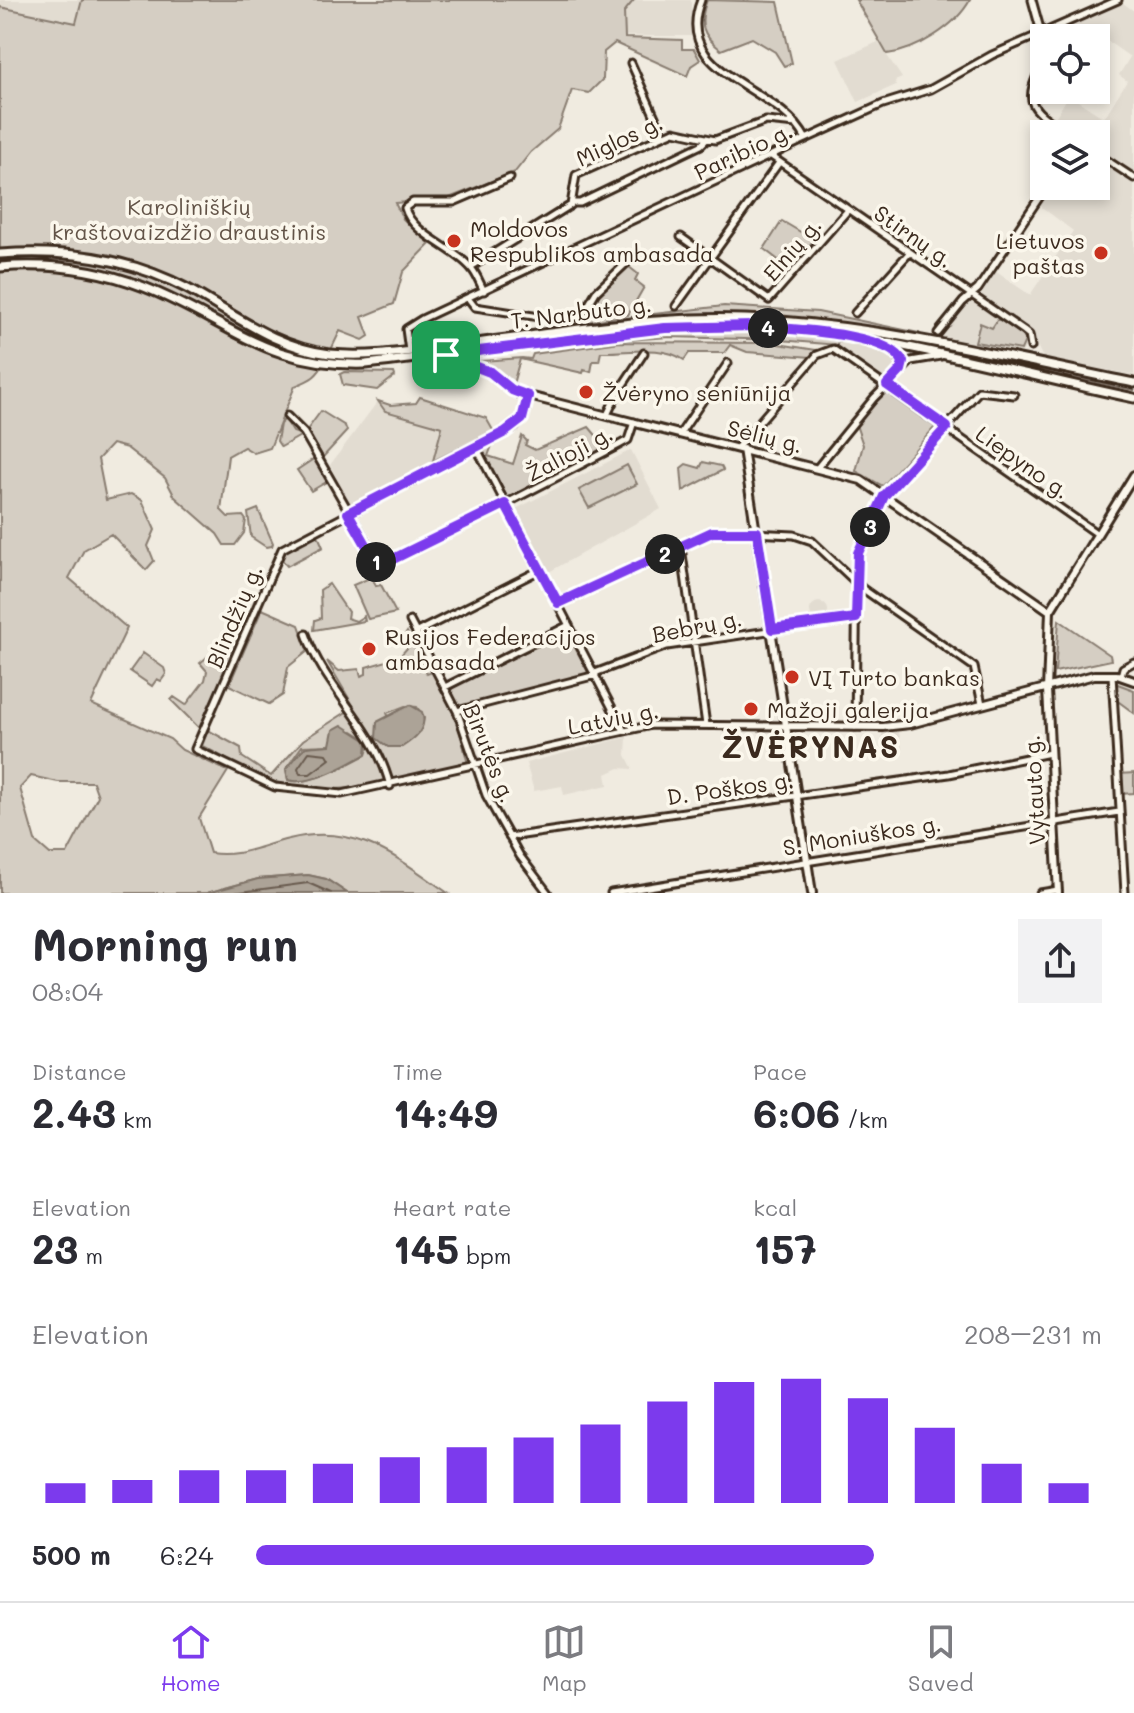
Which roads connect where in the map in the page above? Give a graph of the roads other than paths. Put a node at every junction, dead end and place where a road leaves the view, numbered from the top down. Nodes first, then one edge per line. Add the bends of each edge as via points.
1 (701, 0) edge
2 (1032, 0) edge
3 (1118, 0) edge
4 (1039, 24) edge
5 (1062, 24) edge
6 (1030, 38) edge
7 (631, 63) dead end
8 (1032, 104) edge
9 (1048, 120) edge
10 (796, 124) junction
11 (663, 135) junction
12 (707, 139) junction
13 (806, 139) junction
14 (771, 156) junction
15 (1110, 162) edge
16 (778, 164) junction
17 (510, 178) dead end
18 (1134, 178) edge
19 (1037, 200) edge
20 (572, 203) junction
21 (848, 210) junction
22 (681, 237) dead end
23 (910, 252) junction
24 (637, 253) dead end
25 (0, 254) edge
26 (711, 259) junction
27 (0, 267) edge
28 (471, 267) junction
29 (484, 291) junction
30 (971, 296) junction
31 (468, 298) junction
32 (676, 306) dead end
33 (855, 313) dead end
34 (938, 333) dead end
35 (878, 343) junction
36 (1031, 347) dead end
37 (437, 348) junction
38 (409, 351) junction
39 (644, 353) dead end
40 (446, 355) junction
41 (942, 356) junction
42 (728, 363) dead end
43 (901, 370) junction
44 (1134, 383) edge
45 (887, 385) junction
46 (1014, 395) dead end
47 (528, 396) junction
48 (1134, 398) edge
49 (607, 415) junction
50 (287, 416) dead end
51 (634, 422) junction
52 (947, 427) junction
53 (680, 434) junction
54 (476, 447) junction
55 (740, 448) junction
56 (817, 468) junction
57 (1134, 475) edge
58 (884, 496) junction
59 (505, 504) junction
60 (348, 513) junction
61 (757, 532) junction
62 (1096, 533) junction
63 (681, 547) junction
64 (540, 570) junction
65 (856, 583) junction
66 (558, 603) junction
67 (1050, 611) junction
68 (856, 618) junction
69 (410, 621) dead end
70 (569, 625) junction
71 (772, 629) junction
72 (417, 632) junction
73 (306, 634) dead end
74 (695, 640) junction
75 (1134, 662) edge
76 (596, 674) junction
77 (1112, 675) junction
78 (1121, 676) junction
79 (1134, 681) edge
80 (1047, 685) junction
81 (445, 687) junction
82 (982, 704) junction
83 (457, 711) junction
84 (706, 725) junction
85 (787, 726) junction
86 (855, 727) junction
87 (624, 731) junction
88 (195, 749) joint
89 (1050, 753) junction
90 (474, 767) junction
91 (390, 786) junction
92 (797, 795) junction
93 (1119, 812) junction
94 (1054, 821) junction
95 (509, 837) junction
96 (807, 860) junction
97 (1058, 892) edge
98 (548, 893) edge
99 (611, 893) edge
100 (812, 893) edge
101 (1040, 893) edge
102 (1125, 893) edge

1 - 10 street via 696,32 706,55 791,115
2 - 4 street
3 - 5 street, Paribio g.
6 - 13 street, Paribio g. via 931,89
7 - 11 street
8 - 9 street
10 - 12 street, Miglos g. via 766,121
10 - 13 street
11 - 12 street, Miglos g. via 679,130
11 - 20 street, Miglos g. via 576,175
12 - 20 street
13 - 14 street, Paribio g.
14 - 16 street, Stirnų g.
14 - 29 street, Paribio g.
15 - 18 street
16 - 21 street, Stirnų g.
16 - 26 street
17 - 28 street via 454,202 413,202 405,208 427,234
19 - 30 street
20 - 28 street, Miglos g.
21 - 23 street, Stirnų g.
21 - 26 street, Elnių g. via 769,300
22 - 26 street, Elnių g.
23 - 30 street, Stirnų g.
23 - 33 street
24 - 31 street via 596,292 581,317 505,313 475,307
25 - 38 main road, T. Narbuto g. via 70,254 132,266 176,283 258,331 312,350 360,355
26 - 32 street
27 - 40 main road, T. Narbuto g. via 69,268 125,280 296,359 366,364
28 - 29 street
29 - 31 street, Paribio g.
30 - 34 street
30 - 36 street, Stirnų g. via 1029,335
31 - 38 street, Paribio g. via 408,326
35 - 40 main road, T. Narbuto g. via 726,326
35 - 41 main road, T. Narbuto g.
35 - 43 street via 900,356
37 - 38 main road, T. Narbuto g.
37 - 40 main road
37 - 44 main road, T. Narbuto g. via 664,320 752,318 836,327
39 - 49 street
40 - 47 street, Sėlių g. via 490,372
41 - 43 street via 917,358
41 - 48 main road, T. Narbuto g.
42 - 53 street
43 - 45 street
45 - 52 street, Liepyno g.
45 - 55 street, Liepyno g. via 836,350 822,351
45 - 56 street
46 - 52 street via 979,391
47 - 49 street, Sėlių g.
47 - 54 street, Blindžių g. via 520,423
49 - 51 street, Sėlių g.
50 - 60 street via 304,433
51 - 53 street, Sėlių g.
51 - 59 street, Žalioji g. via 625,442
52 - 58 street
52 - 62 street, Liepyno g.
53 - 55 street, Sėlių g.
54 - 59 street
54 - 60 street, Blindžių g.
55 - 56 street, Sėlių g.
55 - 61 street
56 - 58 street, Sėlių g. via 861,480
57 - 62 street
58 - 65 street via 858,553
58 - 67 street, Sėlių g.
59 - 60 street, Žalioji g. via 379,564
59 - 64 street
60 - 88 street, Blindžių g. via 282,549
61 - 63 street via 720,530
61 - 65 street via 807,538
61 - 71 street
62 - 67 street
63 - 66 street
63 - 74 street
64 - 66 street
64 - 72 street
65 - 68 street
65 - 82 street via 974,667
66 - 70 street
67 - 80 street, Vytauto g.
68 - 71 street, Bebrų g.
68 - 86 street
69 - 72 street, Birutės g.
70 - 76 street
70 - 81 street
71 - 74 street, Bebrų g.
71 - 85 street
72 - 81 street, Birutės g.
73 - 91 street via 317,661 367,731
74 - 76 street, Bebrų g. via 648,651
74 - 84 street
75 - 78 street
76 - 83 street, Bebrų g.
76 - 87 street
77 - 78 street, Latvių g.
77 - 80 street, Latvių g.
77 - 93 street
78 - 79 street, Latvių g.
80 - 82 street, Latvių g.
80 - 89 street, Vytauto g.
81 - 83 street, Birutės g.
82 - 86 street, Latvių g. via 910,724
83 - 90 street, Birutės g.
84 - 85 street, Latvių g.
84 - 87 street, Latvių g.
85 - 86 street, Latvių g.
85 - 92 street
87 - 90 street, Latvių g.
88 - 91 street, Latvių g. via 285,789 342,794
89 - 92 street, D. Poškos g. via 949,774
89 - 94 street, Vytauto g.
90 - 91 street, Latvių g.
90 - 95 street, Birutės g.
92 - 95 street, D. Poškos g.
92 - 96 street
93 - 94 street, S. Moniuškos g.
93 - 102 street
94 - 96 street, S. Moniuškos g.
94 - 97 street, Vytauto g.
95 - 98 street, Birutės g.
96 - 99 street, S. Moniuškos g.
96 - 100 street
97 - 101 street

